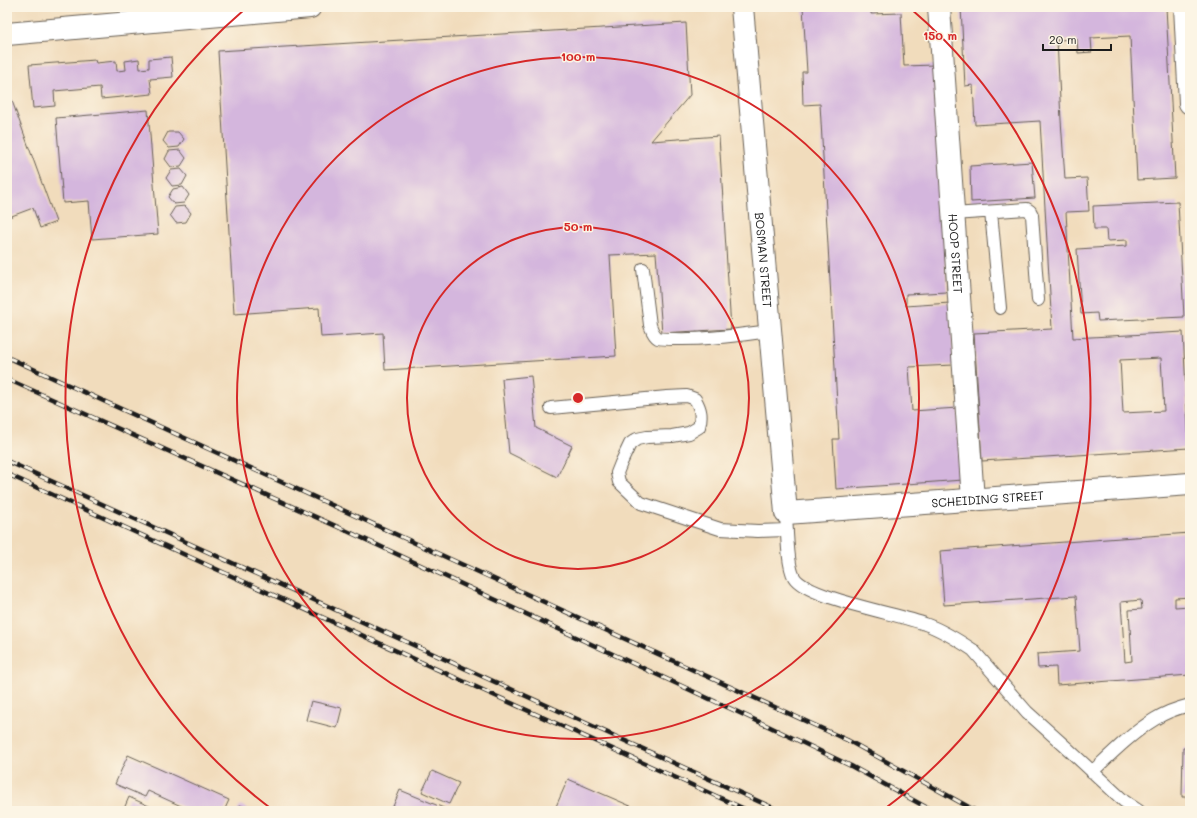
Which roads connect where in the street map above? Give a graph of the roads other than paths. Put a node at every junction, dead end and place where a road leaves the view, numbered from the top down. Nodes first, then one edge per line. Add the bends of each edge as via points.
1 (310, 7) edge
2 (742, 7) edge
3 (939, 7) edge
4 (1186, 7) edge
5 (7, 34) edge
6 (1190, 103) edge
7 (991, 212) junction
8 (953, 214) junction
9 (643, 270) dead end
10 (1038, 300) dead end
11 (1000, 308) dead end
12 (770, 331) junction
13 (551, 408) dead end
14 (1190, 484) edge
15 (973, 500) junction
16 (786, 522) junction
17 (1190, 705) edge
18 (1092, 772) junction
19 (1138, 811) edge

1 - 5 main road
2 - 12 main road, BOSMAN STREET
3 - 8 main road, HOOP STREET
4 - 6 main road
7 - 8 lane
7 - 10 lane via 1027,209 1030,211
7 - 11 lane
8 - 15 main road, HOOP STREET
9 - 12 lane via 650,325 657,337 722,337
12 - 16 main road, BOSMAN STREET
13 - 16 lane via 667,397 687,396 695,399 701,412 699,427 689,433 637,439 630,444 620,463 617,473 620,482 641,503 720,529 758,531
14 - 15 main road, SCHEIDING STREET
15 - 16 main road, SCHEIDING STREET
16 - 18 lane via 790,565 794,578 802,585 849,604 926,624 962,642 973,650 1027,712
17 - 18 lane via 1156,718
18 - 19 lane

